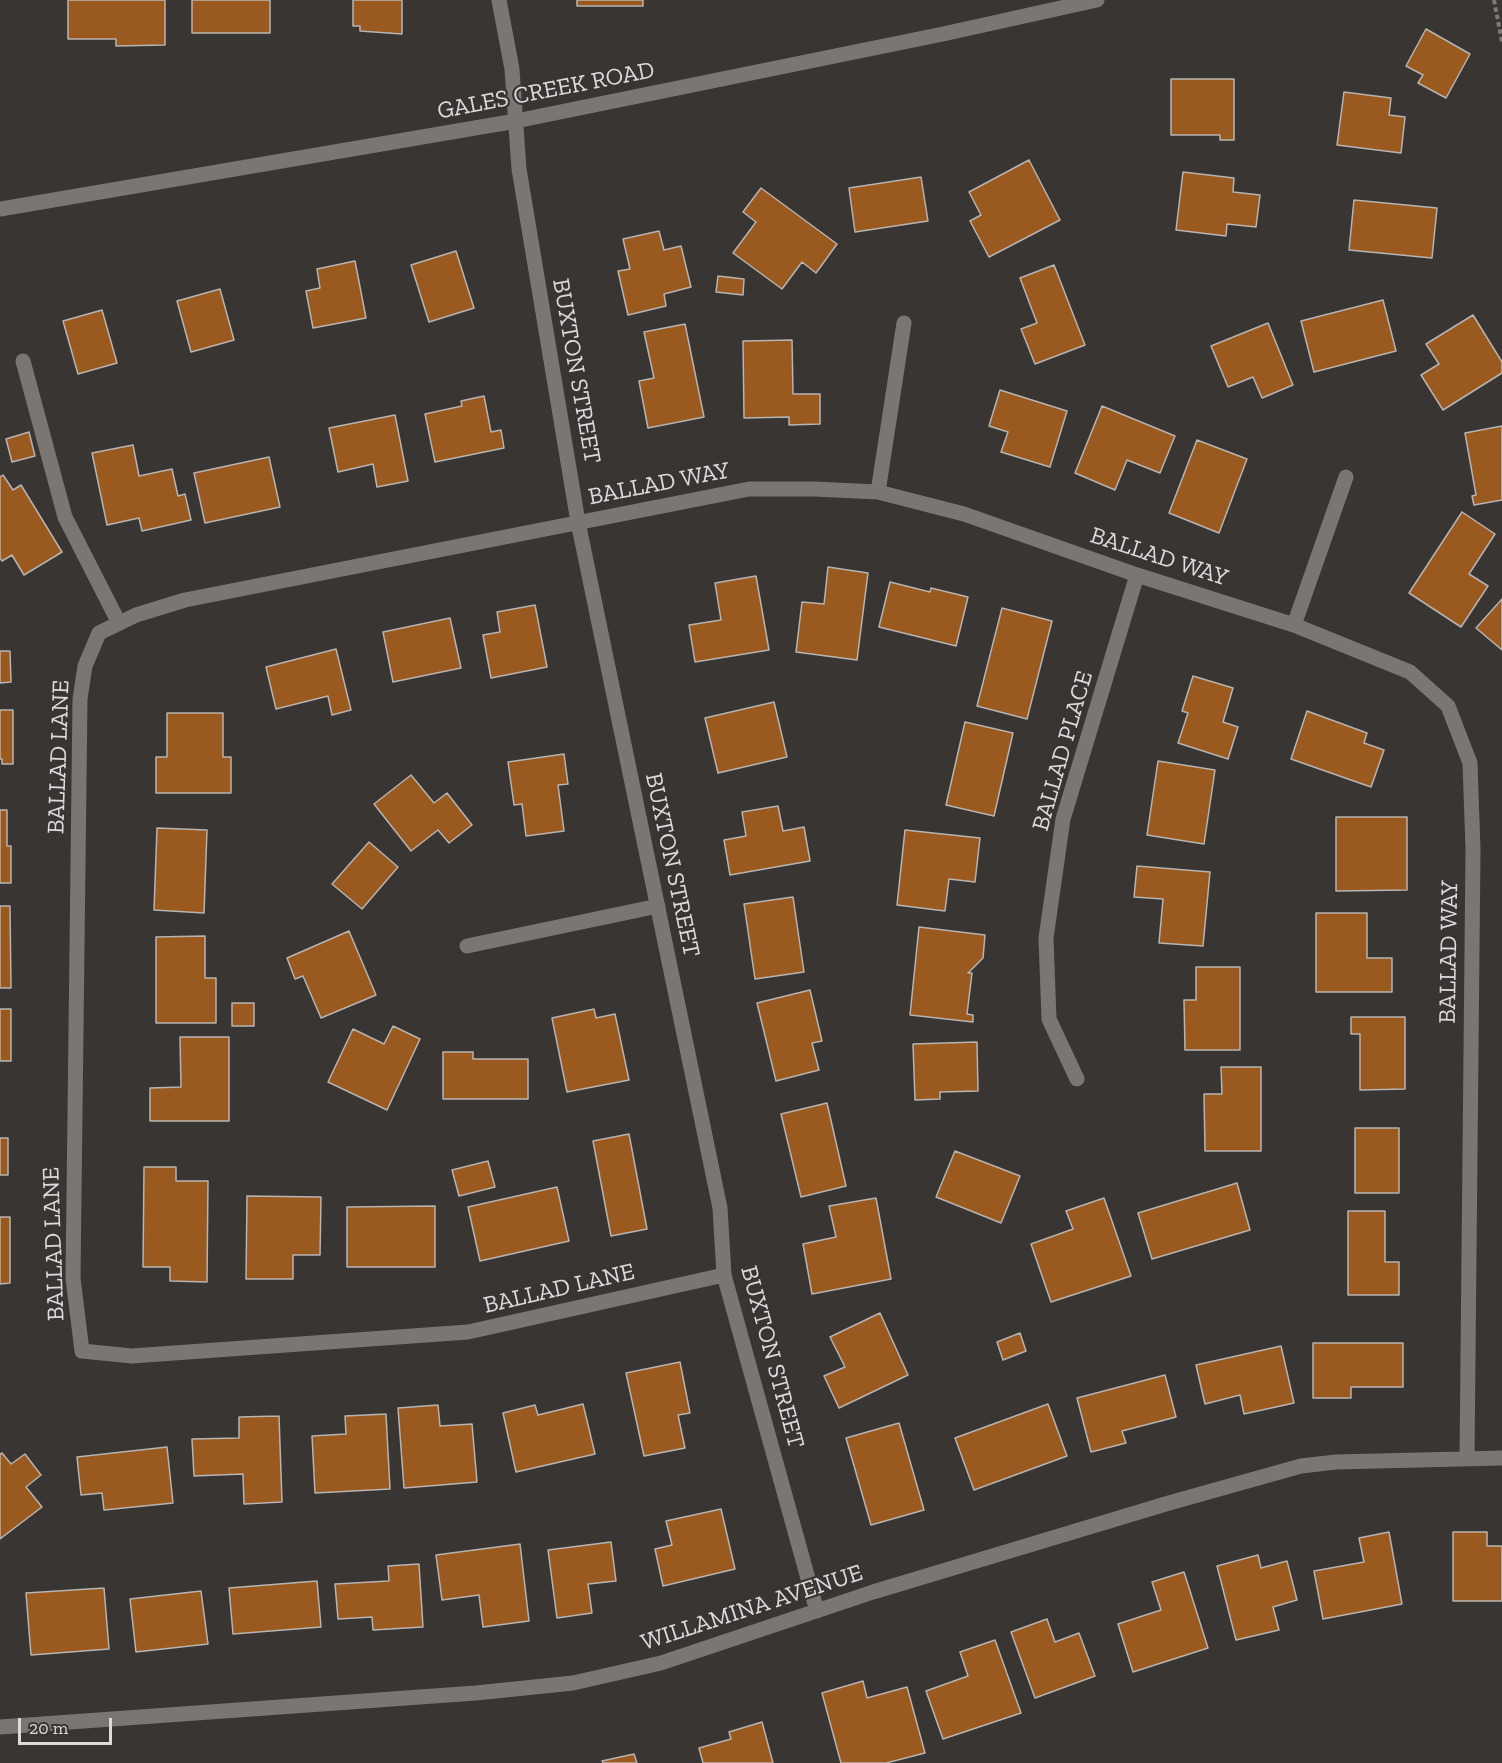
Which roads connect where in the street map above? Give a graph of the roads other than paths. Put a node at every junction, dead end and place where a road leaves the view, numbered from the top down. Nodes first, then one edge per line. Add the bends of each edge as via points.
1 (499, 0) edge
2 (1098, 0) edge
3 (516, 121) junction
4 (0, 209) edge
5 (904, 323) dead end
6 (23, 362) dead end
7 (1346, 477) dead end
8 (878, 492) junction
9 (578, 522) junction
10 (1137, 575) junction
11 (119, 623) junction
12 (1294, 625) junction
13 (99, 633) joint
14 (658, 906) junction
15 (467, 946) dead end
16 (1077, 1079) dead end
17 (724, 1275) junction
18 (1502, 1458) edge
19 (1467, 1460) junction
20 (817, 1611) junction
21 (0, 1727) edge

1 - 3 street, BUXTON STREET via 512,69
2 - 3 street, GALES CREEK ROAD
3 - 4 street, GALES CREEK ROAD
3 - 9 street, BUXTON STREET via 519,169
5 - 8 street
6 - 11 street via 65,517
7 - 12 street
8 - 9 street, BALLAD WAY via 748,489
8 - 10 street, BALLAD WAY via 964,514
9 - 11 street, BALLAD WAY via 185,600
9 - 14 street, BUXTON STREET
10 - 12 street, BALLAD WAY
10 - 16 street, BALLAD PLACE via 1063,819 1046,938 1049,1019
11 - 13 street, BALLAD WAY
12 - 19 street, BALLAD WAY via 1410,672 1448,706 1470,763 1473,861
13 - 17 street, BALLAD LANE via 85,666 80,699 73,1278 82,1351 132,1356 468,1332
14 - 15 street
14 - 17 street, BUXTON STREET via 720,1208
17 - 20 street, BUXTON STREET
18 - 19 street, WILLAMINA AVENUE
19 - 20 street, WILLAMINA AVENUE via 1300,1466
20 - 21 street, WILLAMINA AVENUE via 661,1663 573,1683

